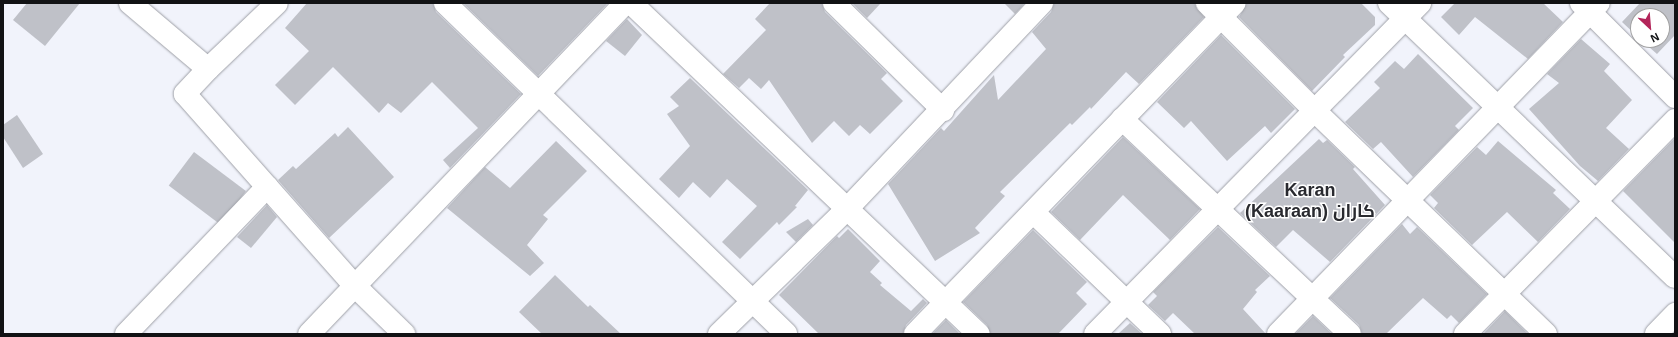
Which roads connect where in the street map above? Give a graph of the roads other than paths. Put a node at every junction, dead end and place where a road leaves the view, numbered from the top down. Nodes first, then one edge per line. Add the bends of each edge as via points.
1 (130, 3) edge
2 (277, 3) edge
3 (445, 3) edge
4 (625, 3) edge
5 (631, 3) edge
6 (834, 3) edge
7 (1042, 3) edge
8 (1389, 3) edge
9 (1590, 6) edge
10 (1221, 8) edge
11 (1412, 11) edge
12 (208, 69) junction
13 (538, 94) junction
14 (1675, 97) edge
15 (1498, 108) junction
16 (943, 110) junction
17 (1315, 111) junction
18 (1122, 119) junction
19 (1675, 120) edge
20 (267, 187) junction
21 (1408, 200) junction
22 (1596, 201) junction
23 (847, 209) junction
24 (1218, 209) junction
25 (1034, 212) junction
26 (1675, 277) edge
27 (355, 286) junction
28 (1504, 294) junction
29 (1313, 298) junction
30 (753, 302) junction
31 (1126, 302) junction
32 (945, 303) junction
33 (1675, 314) edge
34 (126, 334) edge
35 (309, 334) edge
36 (404, 334) edge
37 (719, 334) edge
38 (786, 334) edge
39 (915, 334) edge
40 (978, 334) edge
41 (1094, 334) edge
42 (1160, 334) edge
43 (1278, 334) edge
44 (1350, 334) edge
45 (1465, 334) edge
46 (1546, 334) edge
47 (1656, 334) edge

1 - 12 street
2 - 12 street
3 - 13 street
4 - 13 street
5 - 23 street
6 - 16 street
7 - 16 street
8 - 11 street
9 - 14 street
9 - 15 street
10 - 17 street
10 - 18 street
11 - 15 street
11 - 17 street
12 - 20 street via 185,94
13 - 27 street
13 - 30 street
15 - 21 street
15 - 22 street
16 - 23 street
17 - 21 street
17 - 24 street
18 - 24 street
18 - 25 street
19 - 22 street
20 - 27 street
20 - 34 street
21 - 28 street
21 - 29 street
22 - 26 street
22 - 28 street
23 - 30 street
23 - 32 street
24 - 29 street
24 - 31 street
25 - 31 street
25 - 32 street
27 - 35 street
27 - 36 street
28 - 45 street
28 - 46 street
29 - 43 street
29 - 44 street
30 - 37 street
30 - 38 street
31 - 41 street
31 - 42 street
32 - 39 street
32 - 40 street
33 - 47 street

